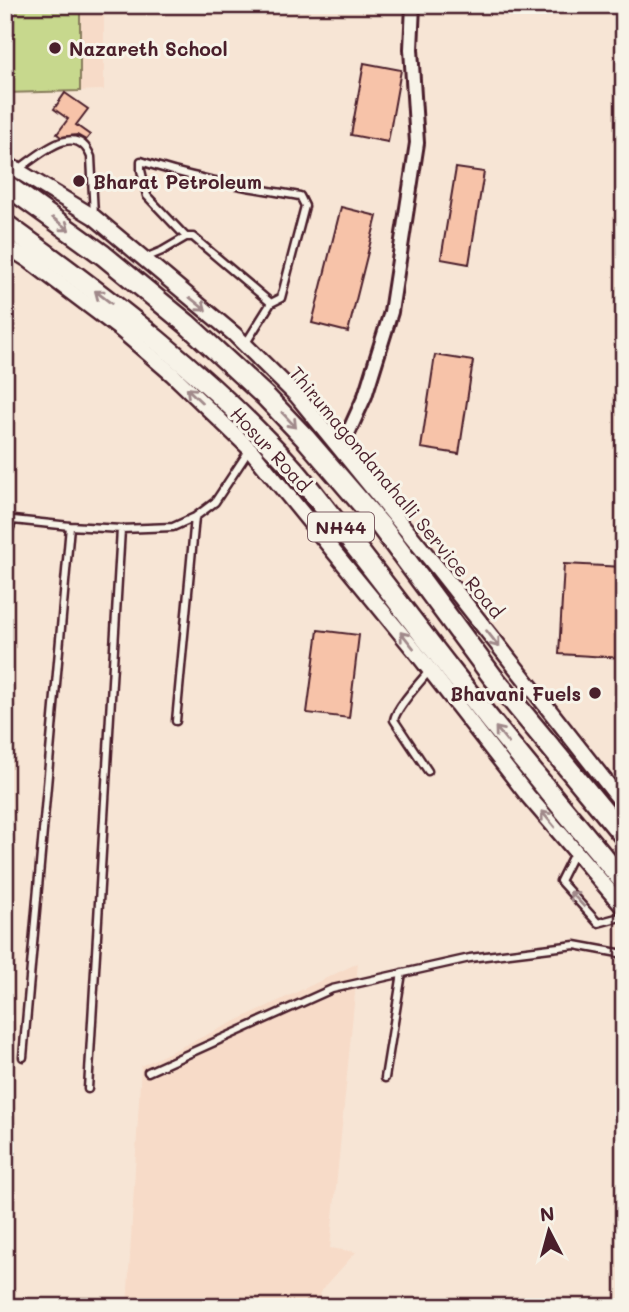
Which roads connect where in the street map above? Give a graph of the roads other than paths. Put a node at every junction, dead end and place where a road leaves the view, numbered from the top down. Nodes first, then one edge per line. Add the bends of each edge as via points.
1 (413, 5) edge
2 (9, 172) edge
3 (94, 217) junction
4 (5, 224) edge
5 (186, 237) junction
6 (5, 245) edge
7 (143, 259) junction
8 (271, 303) junction
9 (245, 345) junction
10 (250, 449) junction
11 (341, 449) junction
12 (195, 517) junction
13 (70, 526) junction
14 (121, 529) junction
15 (5, 562) edge
16 (430, 670) junction
17 (176, 721) dead end
18 (428, 771) dead end
19 (624, 805) edge
20 (624, 836) edge
21 (575, 851) junction
22 (624, 882) edge
23 (624, 908) edge
24 (624, 916) edge
25 (624, 954) edge
26 (402, 974) junction
27 (23, 1057) dead end
28 (148, 1072) dead end
29 (384, 1078) dead end
30 (88, 1089) dead end

1 - 11 street via 417,143 391,312 365,396
2 - 3 street, Thirumagondanahalli Service Road
2 - 3 lane via 59,142 78,142 91,157
2 -> 20 highway, Hosur Road / NH44 via 73,232 221,354 305,438 380,525 492,676
3 - 7 street, Thirumagondanahalli Service Road
22 -> 4 highway, Hosur Road / NH44 via 296,472 161,344
5 - 7 lane
5 - 8 lane via 194,237
5 - 8 lane via 147,196 141,161 300,196 306,206 281,298
10 -> 6 street via 121,330
7 -> 9 street, Thirumagondanahalli Service Road
8 - 9 lane
9 - 11 street, Thirumagondanahalli Service Road via 297,396
10 - 12 lane via 215,502
16 -> 10 street
11 -> 19 street, Thirumagondanahalli Service Road
12 - 14 lane via 173,527
12 - 17 lane
13 - 14 lane
13 - 15 lane via 13,520
13 - 27 lane
14 - 30 lane
16 - 18 lane via 395,712 394,720
21 -> 16 street
21 - 23 street
24 -> 21 lane via 598,923 560,881
25 - 26 lane via 575,945 470,958
26 - 28 lane via 332,989
26 - 29 lane

